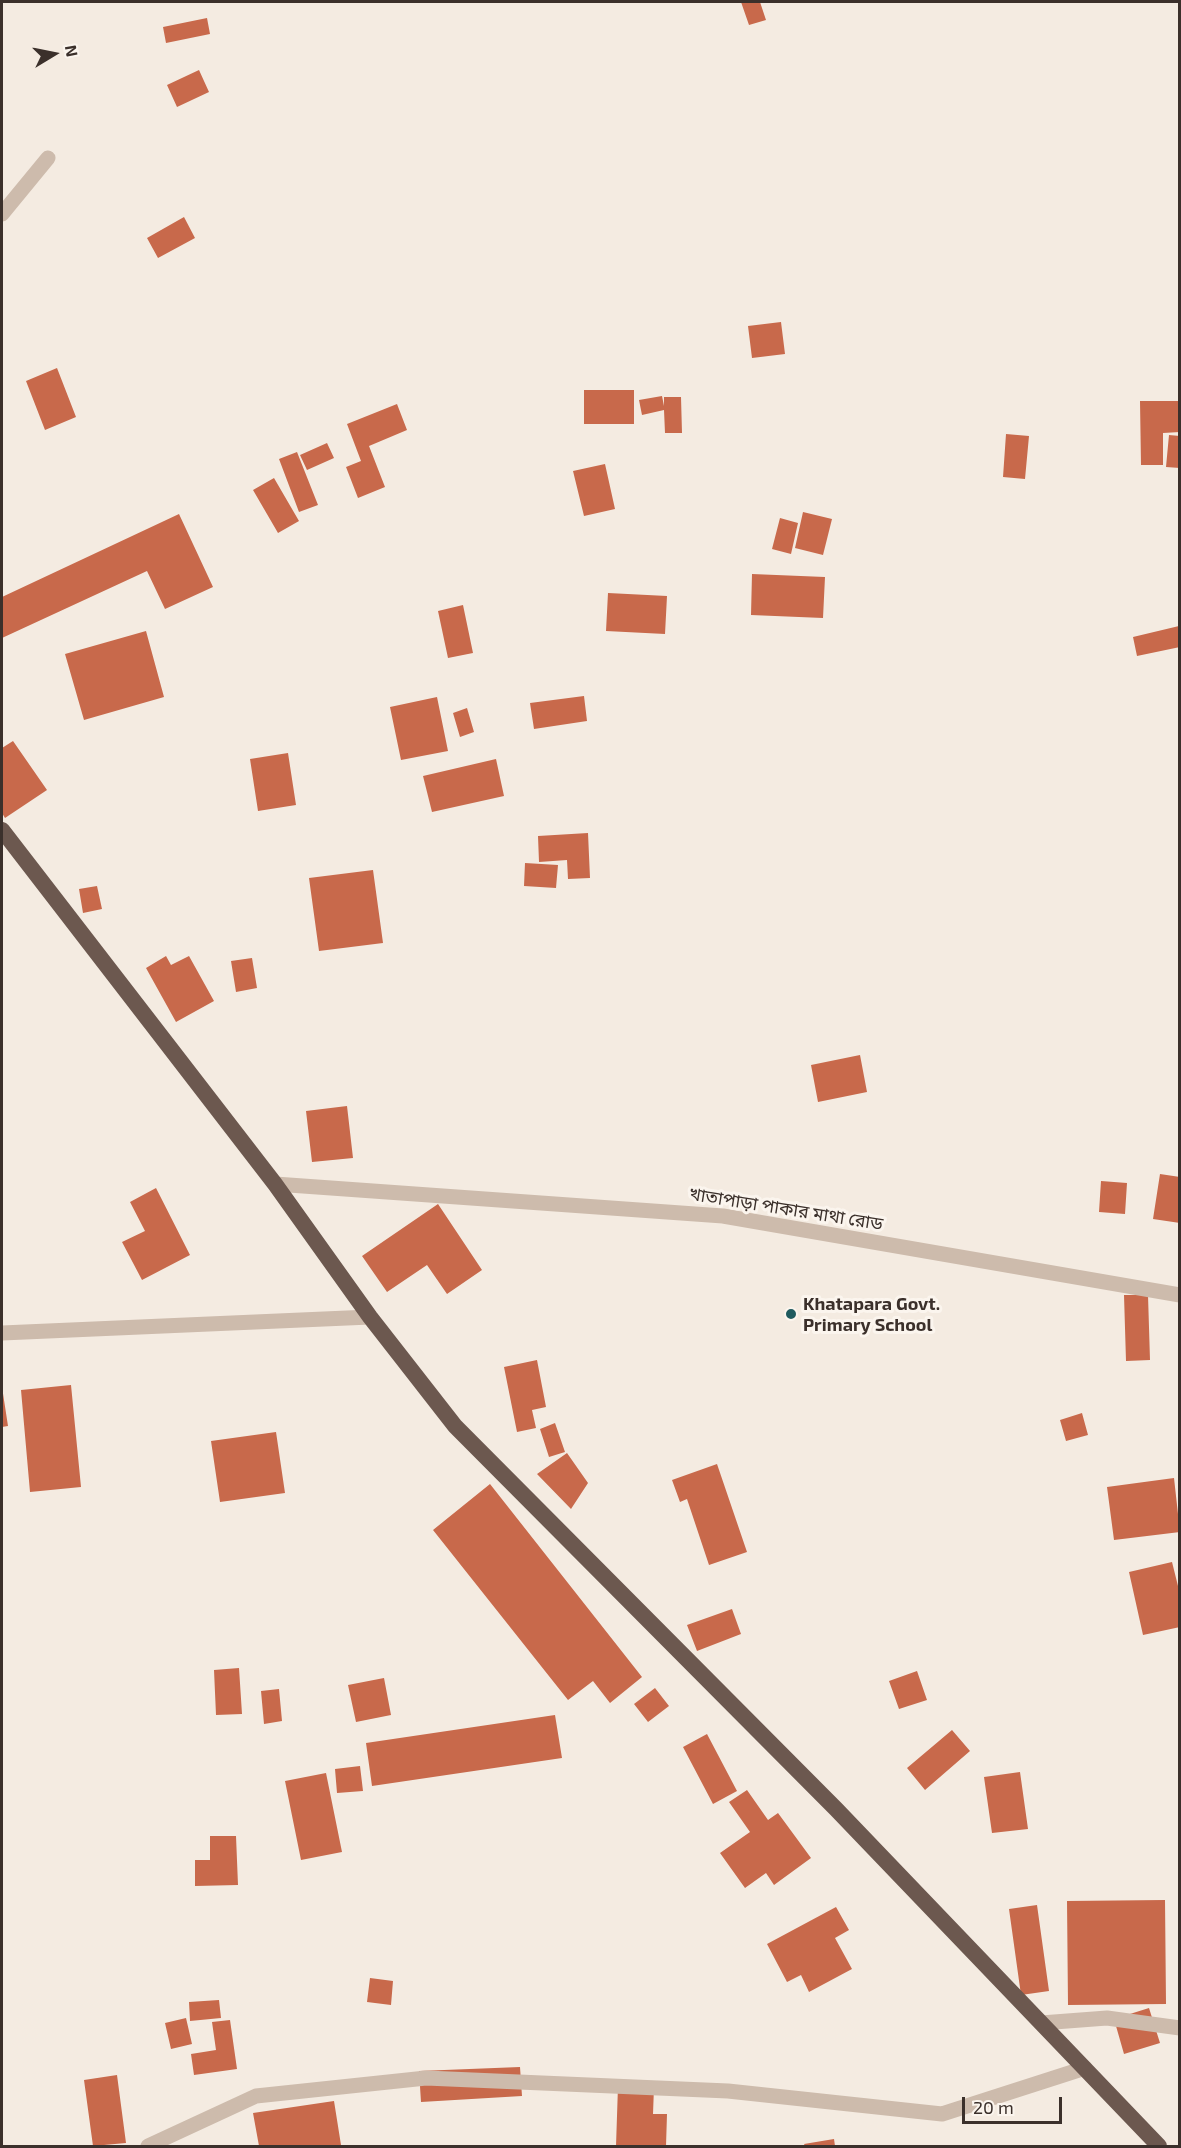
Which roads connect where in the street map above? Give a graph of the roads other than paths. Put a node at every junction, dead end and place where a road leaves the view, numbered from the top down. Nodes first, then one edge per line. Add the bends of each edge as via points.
1 (48, 158) dead end
2 (2, 214) edge
3 (2, 830) edge
4 (275, 1184) junction
5 (1179, 1295) edge
6 (370, 1317) junction
7 (2, 1333) edge
8 (1041, 2023) junction
9 (1179, 2028) edge
10 (1085, 2068) junction
11 (148, 2146) edge
12 (1159, 2146) edge

1 - 2 street
3 - 4 highway
4 - 5 street, খাতাপাড়া পাকার মাথা রোড via 723,1216
4 - 6 highway
6 - 7 street
6 - 8 highway via 455,1426 836,1809
8 - 9 street via 1107,2018
8 - 10 highway
10 - 11 street via 942,2114 728,2091 426,2078 255,2096
10 - 12 highway

